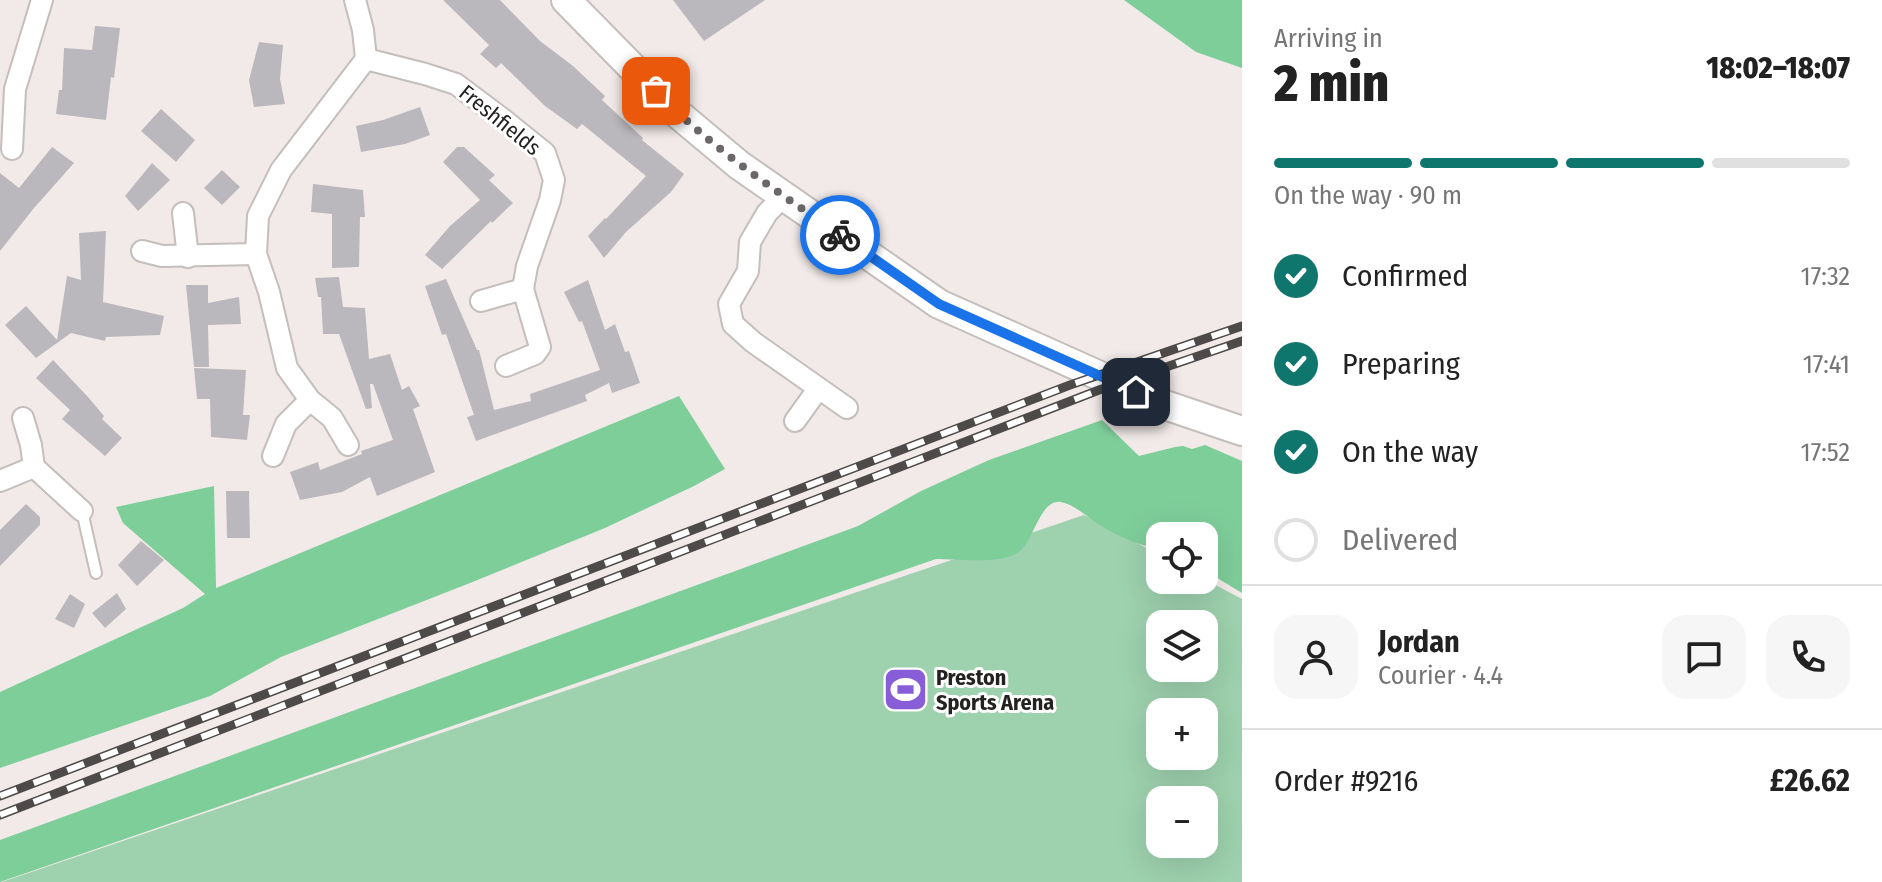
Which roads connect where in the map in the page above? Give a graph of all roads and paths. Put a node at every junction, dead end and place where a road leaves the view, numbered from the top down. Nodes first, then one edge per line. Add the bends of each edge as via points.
1 (42, 0) edge
2 (355, 0) edge
3 (566, 0) edge
4 (366, 59) junction
5 (7, 88) edge
6 (12, 149) dead end
7 (784, 196) junction
8 (183, 213) dead end
9 (142, 251) dead end
10 (256, 254) junction
11 (188, 257) junction
12 (523, 289) junction
13 (481, 301) dead end
14 (506, 366) dead end
15 (818, 389) junction
16 (310, 400) junction
17 (847, 408) dead end
18 (23, 418) dead end
19 (795, 421) dead end
20 (1242, 431) edge
21 (348, 445) dead end
22 (273, 456) dead end
23 (34, 467) junction
24 (0, 481) edge
25 (82, 511) joint
26 (96, 573) dead end

1 - 5 street
2 - 4 street
3 - 7 street via 678,114
4 - 10 street via 281,170 258,216
4 - 12 street, Freshfields via 456,84 545,153 554,180
5 - 6 street
7 - 15 street via 750,242 748,271 729,304 733,324
7 - 20 street via 939,304 1165,405
8 - 11 street
9 - 11 street
10 - 11 street
10 - 16 street via 287,368
12 - 13 street
12 - 14 street via 540,347
15 - 17 street
15 - 19 street
16 - 21 street via 332,418
16 - 22 street via 286,424
18 - 23 street
23 - 24 street
23 - 25 street
25 - 26 lane

